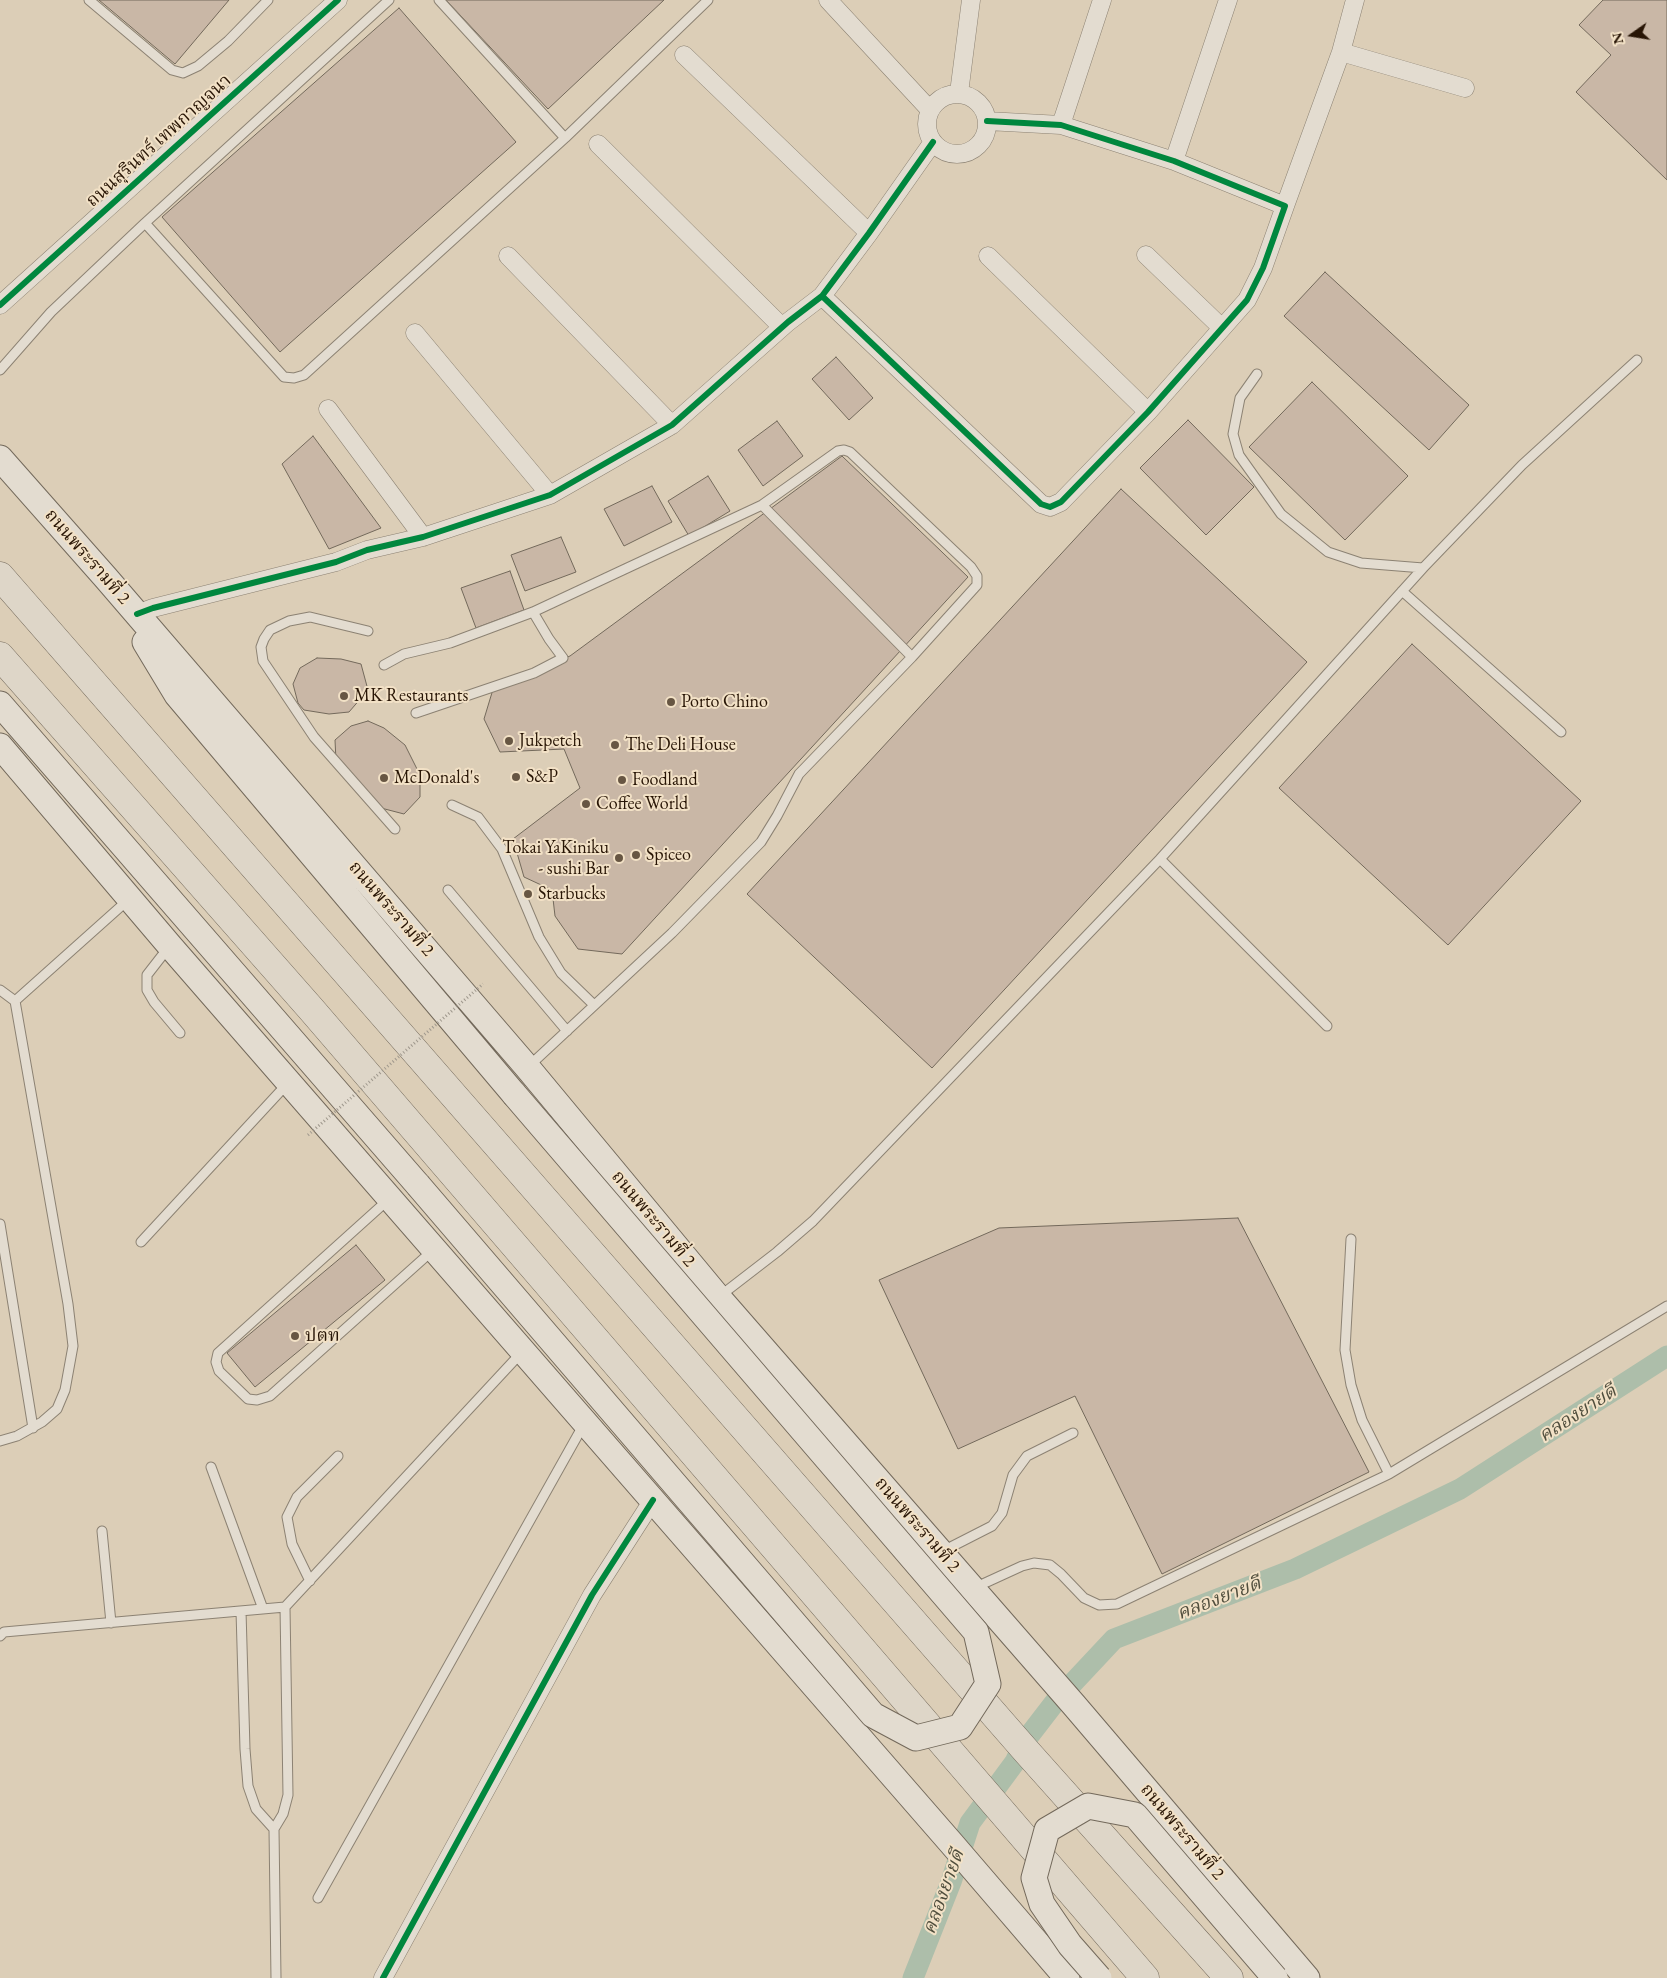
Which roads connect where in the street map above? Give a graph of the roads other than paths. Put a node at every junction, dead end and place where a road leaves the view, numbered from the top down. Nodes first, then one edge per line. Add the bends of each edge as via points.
1 (89, 0) edge
2 (268, 0) edge
3 (338, 0) edge
4 (389, 0) edge
5 (439, 0) edge
6 (708, 0) edge
7 (828, 0) edge
8 (971, 0) edge
9 (1102, 0) edge
10 (1228, 0) edge
11 (1355, 0) edge
12 (1341, 52) junction
13 (684, 55) dead end
14 (1465, 88) dead end
15 (959, 93) junction
16 (930, 110) junction
17 (987, 121) junction
18 (1061, 125) junction
19 (565, 138) junction
20 (933, 142) junction
21 (598, 144) dead end
22 (1174, 161) junction
23 (1284, 206) junction
24 (145, 223) junction
25 (869, 234) junction
26 (1146, 255) dead end
27 (508, 256) dead end
28 (988, 256) dead end
29 (822, 296) junction
30 (0, 305) edge
31 (782, 327) junction
32 (1222, 328) junction
33 (415, 333) dead end
34 (1637, 360) dead end
35 (0, 370) edge
36 (1257, 374) dead end
37 (328, 409) dead end
38 (1148, 412) junction
39 (672, 425) junction
40 (0, 458) edge
41 (550, 495) junction
42 (762, 506) junction
43 (423, 537) junction
44 (1423, 568) junction
45 (0, 576) edge
46 (106, 578) junction
47 (1402, 591) junction
48 (533, 612) junction
49 (137, 614) junction
50 (368, 631) dead end
51 (0, 656) edge
52 (912, 657) junction
53 (384, 665) dead end
54 (0, 704) edge
55 (416, 712) dead end
56 (1561, 732) dead end
57 (0, 746) edge
58 (452, 805) dead end
59 (396, 829) dead end
60 (1160, 859) junction
61 (448, 890) dead end
62 (130, 899) junction
63 (170, 946) junction
64 (0, 990) edge
65 (15, 1001) junction
66 (594, 1005) junction
67 (1328, 1026) dead end
68 (566, 1031) junction
69 (180, 1033) dead end
70 (528, 1067) junction
71 (290, 1082) junction
72 (390, 1198) junction
73 (0, 1224) edge
74 (1351, 1239) dead end
75 (141, 1242) dead end
76 (434, 1249) junction
77 (718, 1297) junction
78 (1667, 1306) edge
79 (523, 1350) junction
80 (585, 1422) junction
81 (33, 1428) junction
82 (1073, 1433) dead end
83 (0, 1442) edge
84 (338, 1456) dead end
85 (212, 1468) dead end
86 (1389, 1474) junction
87 (653, 1500) junction
88 (102, 1531) dead end
89 (940, 1553) junction
90 (310, 1581) junction
91 (972, 1589) junction
92 (285, 1607) junction
93 (263, 1609) junction
94 (241, 1611) junction
95 (112, 1623) junction
96 (0, 1636) edge
97 (274, 1829) junction
98 (318, 1898) dead end
99 (276, 1978) edge
100 (383, 1978) edge
101 (1067, 1978) edge
102 (1099, 1978) edge
103 (1145, 1978) edge
104 (1229, 1978) edge
105 (1275, 1978) edge
106 (1306, 1978) edge

1 - 2 lane via 172,70 183,73 198,66 228,41
3 - 30 street, ถนนสุรินทร์ เทพกาญจนา
4 - 24 lane
5 - 19 lane
6 - 19 lane
7 - 16 street
8 - 15 street
9 - 18 street
10 - 22 street
11 - 12 street
12 - 14 street
12 - 23 street
13 - 25 street
15 - 16 street via 942,97
15 - 17 street via 975,99
16 - 20 street via 927,126
17 - 18 street
17 - 20 street via 983,140 968,152 949,153
18 - 22 street
19 - 24 lane via 304,375 294,378 284,376
20 - 25 street
21 - 31 street
22 - 23 street
23 - 32 street via 1263,268 1247,300
24 - 35 lane via 51,312
25 - 29 street
26 - 32 street
27 - 39 street
28 - 38 street
29 - 31 street
29 - 38 street via 1041,504 1050,507 1061,502
31 - 39 street
32 - 38 street
33 - 41 street
34 - 44 lane via 1522,465
36 - 44 lane via 1240,398 1233,434 1239,454 1281,514 1328,552 1361,564
37 - 43 street
39 - 41 street
40 - 46 main road, ถนนพระรามที่ 2
41 - 43 street
42 - 48 lane
42 - 52 lane
42 - 52 lane via 838,451 844,450 850,452 971,567 977,576 977,585
43 - 49 street
44 - 47 lane
45 - 104 highway
46 - 49 main road, ถนนพระรามที่ 2
46 - 54 main road, bridge via 177,695 976,1632 988,1684 960,1727 916,1738 873,1715
47 - 56 lane
47 - 60 lane
48 - 53 lane via 450,644 404,654
48 - 55 lane via 563,658 534,673
49 - 70 main road, ถนนพระรามที่ 2
50 - 59 lane via 310,617 289,620 270,630 261,646 262,654 265,665 314,738
51 - 103 highway via 311,1009
52 - 66 lane via 799,774 761,842 672,933
57 - 62 main road
58 - 66 lane via 478,817 502,849 539,936 561,973
60 - 67 lane
60 - 77 lane via 813,1221
61 - 68 lane
62 - 63 main road
62 - 65 lane
63 - 69 lane via 147,975 146,990
63 - 71 main road
64 - 65 lane
65 - 81 lane via 67,1294 73,1346 65,1390 57,1409
66 - 68 lane
68 - 70 lane
70 - 77 main road, ถนนพระรามที่ 2
71 - 72 main road
71 - 75 lane
72 - 76 main road
72 - 76 lane via 218,1353 219,1371 248,1399 270,1396
73 - 81 lane
74 - 86 lane via 1345,1350 1362,1420
76 - 79 main road
77 - 89 main road, ถนนพระรามที่ 2
78 - 86 lane
79 - 80 main road
79 - 90 lane
80 - 87 main road
80 - 98 lane
81 - 83 lane
82 - 89 lane via 1027,1456 1013,1475 1002,1513 992,1526
84 - 90 lane via 297,1498 287,1517 292,1544
85 - 93 lane
86 - 91 lane via 1117,1604 1098,1604 1084,1598 1050,1565 1034,1563
87 - 100 street via 592,1595
87 - 101 main road
88 - 95 lane
89 - 91 main road, ถนนพระรามที่ 2
90 - 92 lane
91 - 106 main road, ถนนพระรามที่ 2
92 - 93 lane
92 - 97 lane via 288,1795 283,1814
93 - 94 lane
94 - 95 lane
94 - 97 lane via 244,1749 248,1786 256,1809
95 - 96 lane via 4,1632
97 - 99 lane
102 - 105 main road, bridge via 1070,1945 1042,1904 1034,1878 1047,1830 1088,1806 1135,1814

